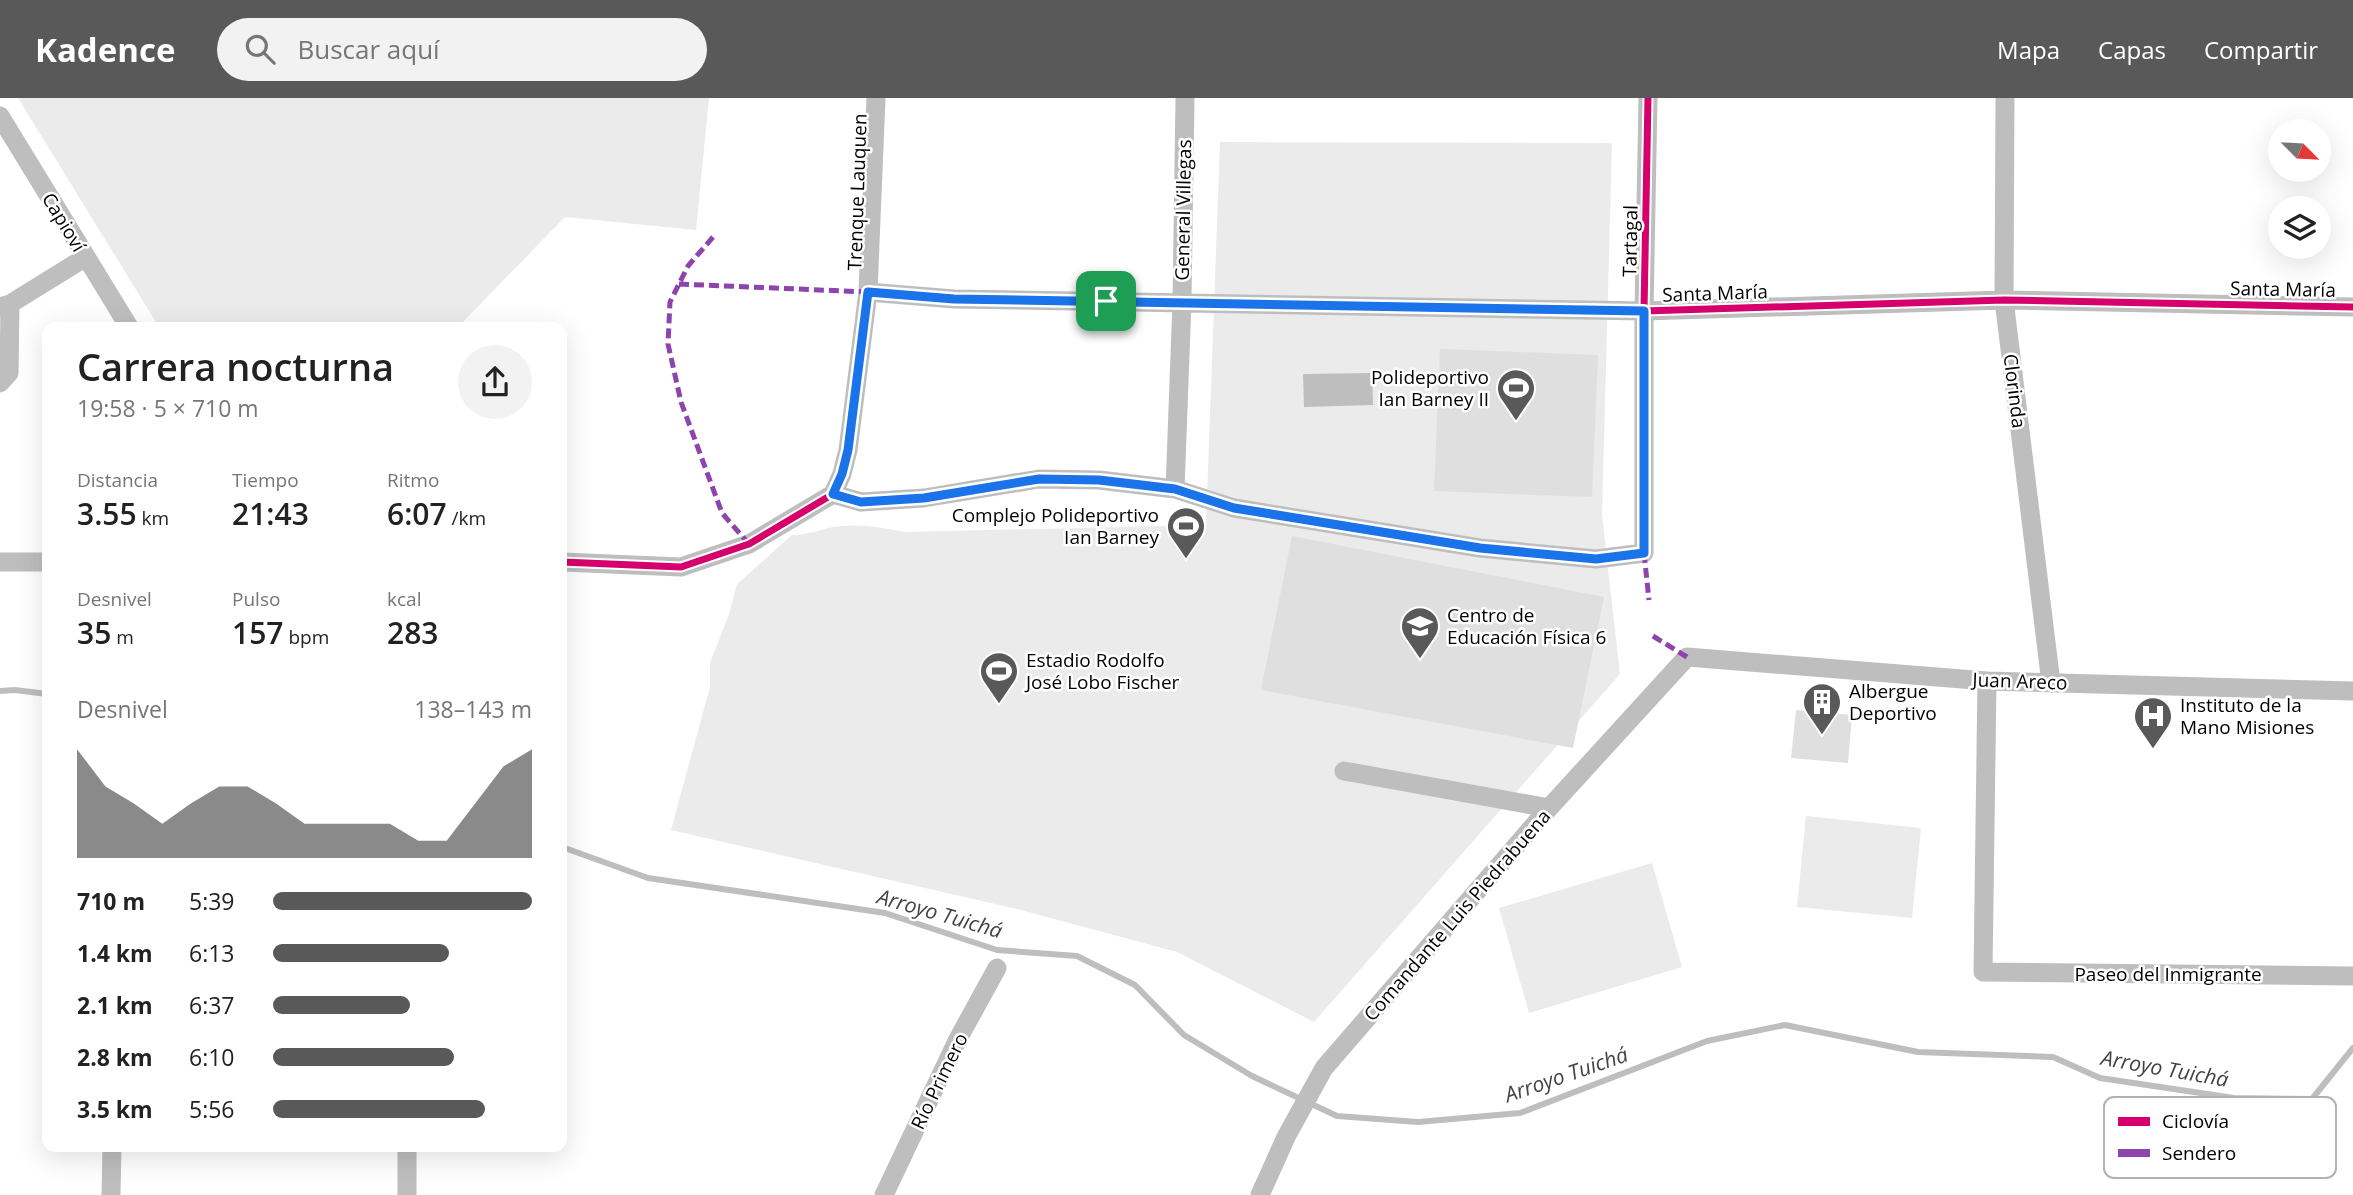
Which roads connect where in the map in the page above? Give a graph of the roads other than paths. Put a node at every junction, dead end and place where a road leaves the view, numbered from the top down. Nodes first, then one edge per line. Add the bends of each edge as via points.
1 (876, 98) edge
2 (1185, 98) edge
3 (1648, 98) edge
4 (2005, 98) edge
5 (0, 116) edge
6 (86, 257) junction
7 (868, 292) junction
8 (2004, 300) junction
9 (1182, 302) junction
10 (5, 306) edge
11 (2353, 307) edge
12 (1644, 311) junction
13 (126, 322) edge
14 (0, 383) edge
15 (1175, 489) junction
16 (833, 494) junction
17 (0, 562) edge
18 (42, 562) edge
19 (567, 562) edge
20 (1687, 657) joint
21 (1987, 681) junction
22 (2051, 682) junction
23 (2353, 691) edge
24 (1344, 771) dead end
25 (1549, 808) junction
26 (997, 968) dead end
27 (2353, 975) edge
28 (112, 1152) edge
29 (407, 1152) edge
30 (111, 1195) edge
31 (407, 1195) edge
32 (884, 1195) edge
33 (1260, 1195) edge

1 - 7 street, Trenque Lauquen
2 - 9 street, General Villegas
3 - 12 street, Tartagal
4 - 8 street, Clorinda
5 - 6 street, Capioví
6 - 10 street
6 - 13 street, Capioví
7 - 9 street, Santa María via 954,299
7 - 16 street, Trenque Lauquen via 848,450
8 - 11 street, Santa María
8 - 12 street, Santa María
8 - 22 street, Clorinda
9 - 12 street, Santa María
9 - 15 street, General Villegas
10 - 14 street via 9,373
12 - 15 street, Tartagal via 1644,553 1596,559 1480,548 1234,508
15 - 16 street via 1039,479 899,500 861,502
16 - 19 street via 749,544 681,567
17 - 18 street
20 - 21 street, Juan Areco
20 - 25 street, Comandante Luis Piedrabuena
21 - 22 street, Juan Areco
21 - 27 street, Paseo del Inmigrante via 1983,972
22 - 23 street, Juan Areco
24 - 25 street
25 - 33 street, Comandante Luis Piedrabuena via 1324,1068
26 - 32 street, Río Primero
28 - 30 street
29 - 31 street

